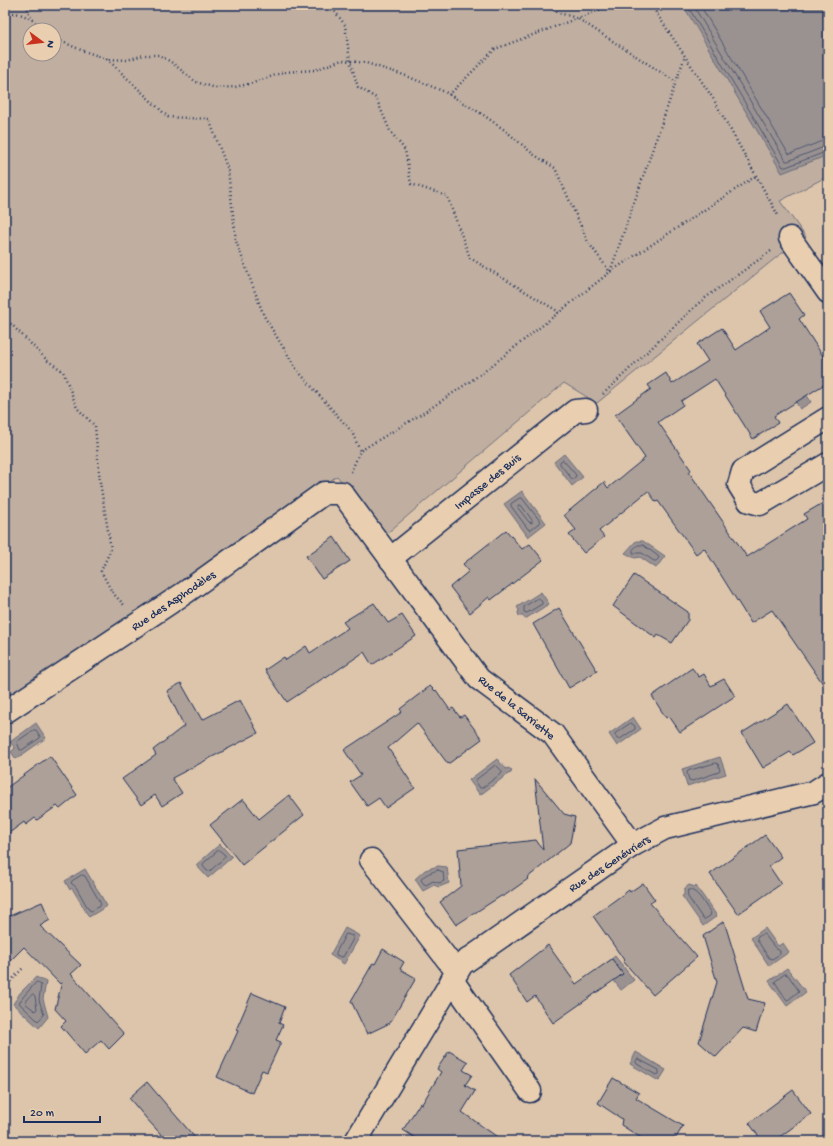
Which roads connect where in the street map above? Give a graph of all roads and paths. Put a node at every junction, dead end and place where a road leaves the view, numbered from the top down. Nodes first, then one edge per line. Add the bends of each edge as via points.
1 (26, 5) edge
2 (330, 5) edge
3 (546, 5) edge
4 (612, 5) edge
5 (651, 5) edge
6 (670, 5) edge
7 (5, 13) edge
8 (657, 14) junction
9 (577, 18) junction
10 (31, 19) junction
11 (35, 22) edge
12 (62, 42) edge
13 (685, 56) junction
14 (107, 59) junction
15 (350, 61) junction
16 (676, 82) junction
17 (449, 95) junction
18 (756, 176) junction
19 (790, 238) junction
20 (610, 272) junction
21 (828, 292) edge
22 (559, 312) junction
23 (5, 318) edge
24 (586, 410) joint
25 (828, 418) edge
26 (360, 451) junction
27 (828, 464) edge
28 (342, 493) junction
29 (390, 559) junction
30 (140, 623) junction
31 (5, 712) edge
32 (828, 783) edge
33 (634, 845) junction
34 (371, 860) dead end
35 (23, 968) dead end
36 (454, 976) junction
37 (5, 987) edge
38 (530, 1091) dead end
39 (356, 1141) edge

1 - 10 path
2 - 15 path via 345,25
3 - 9 path via 559,13
4 - 9 path
5 - 8 path
6 - 8 path
7 - 10 path via 16,12
8 - 13 path
9 - 16 path
9 - 17 path via 495,49
10 - 11 path
12 - 14 path
13 - 16 path
13 - 18 path via 714,100
14 - 15 path via 127,60 144,55 159,55 196,82 216,88 235,87 284,72 314,70 342,60
14 - 26 path via 168,117 209,119 228,170 236,241 264,316 297,370 352,432
15 - 17 path via 366,63 404,75
15 - 22 path via 358,87 376,98 390,131 405,150 411,184 447,196 470,258
16 - 20 path
17 - 20 path via 482,114 555,168 588,242
18 - 19 path
18 - 20 path
19 - 21 street
19 - 24 path via 701,301
20 - 22 path
22 - 26 path via 481,374
23 - 30 path via 48,361 63,371 77,408 95,426 100,482 111,549 101,571 112,592
24 - 29 street, Impasse des Buis via 575,411
25 - 27 street via 743,471 739,485 749,501 760,504
26 - 28 path
28 - 29 street, Rue de la Sarriette
28 - 30 street, Rue des Asphodèles via 324,493
29 - 33 street, Rue de la Sarriette via 479,679 553,734
30 - 31 street, Rue des Asphodèles
32 - 33 street, Rue des Genévriers via 814,792 665,828
33 - 36 street, Rue des Genévriers via 462,964
34 - 36 street
35 - 37 path
36 - 38 street
36 - 39 street, Rue des Genévriers

